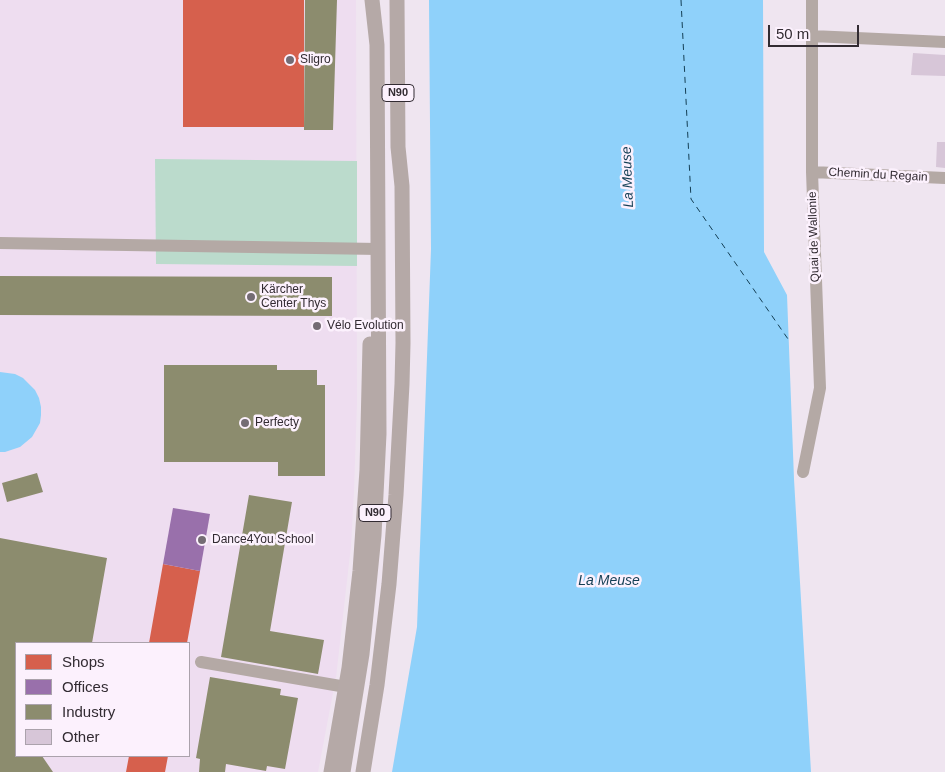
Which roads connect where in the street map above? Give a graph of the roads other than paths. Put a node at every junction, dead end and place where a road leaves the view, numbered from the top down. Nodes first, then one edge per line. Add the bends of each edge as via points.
1 (372, 0) edge
2 (380, 0) edge
3 (397, 0) edge
4 (812, 0) edge
5 (812, 36) junction
6 (945, 42) edge
7 (377, 45) junction
8 (812, 172) junction
9 (945, 178) edge
10 (0, 243) edge
11 (379, 249) junction
12 (379, 306) junction
13 (402, 384) junction
14 (803, 472) dead end
15 (201, 662) dead end
16 (346, 687) junction
17 (331, 772) edge
18 (343, 772) edge
19 (363, 772) edge

1 - 7 main road
2 - 7 main road, N90
3 - 13 main road, N90
4 - 5 street, Quai de Wallonie
5 - 6 street
5 - 8 street, Quai de Wallonie
7 - 11 main road, N90
8 - 9 street, Chemin du Regain
8 - 14 street, Quai de Wallonie via 820,388
10 - 11 street
11 - 12 main road, N90
11 - 13 main road via 392,252 396,260 397,343
12 - 16 main road via 370,338 364,509
12 - 18 main road, N90 via 379,434 372,561 362,654
13 - 19 main road, N90 via 389,584
15 - 16 street
16 - 17 main road

